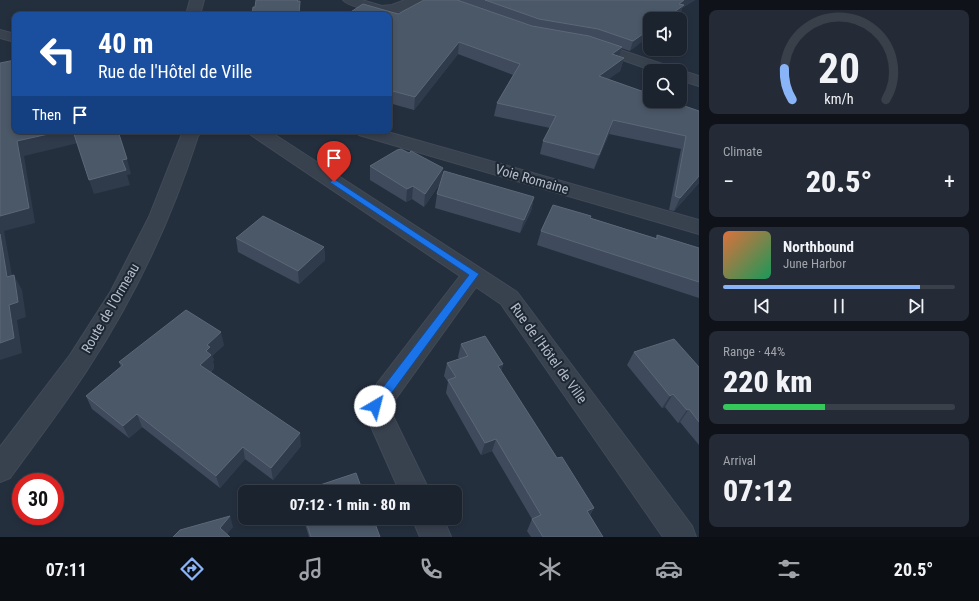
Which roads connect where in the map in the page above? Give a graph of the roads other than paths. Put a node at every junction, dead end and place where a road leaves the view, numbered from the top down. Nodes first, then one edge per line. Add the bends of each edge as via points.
1 (197, 0) edge
2 (350, 0) edge
3 (415, 0) edge
4 (194, 12) edge
5 (0, 34) edge
6 (12, 37) edge
7 (577, 40) edge
8 (648, 64) edge
9 (687, 77) edge
10 (699, 81) edge
11 (190, 134) edge
12 (262, 134) edge
13 (375, 134) edge
14 (699, 227) edge
15 (474, 274) junction
16 (0, 469) edge
17 (412, 485) edge
18 (430, 525) edge
19 (436, 537) edge
20 (681, 537) edge

1 - 4 street
2 - 3 street via 379,11 396,10
5 - 6 street
7 - 8 street
9 - 10 street
11 - 16 street, Route de l'Ormeau via 166,200 134,269 89,347
12 - 15 street, Rue de l'Hôtel de Ville
13 - 14 street, Voie Romaine
15 - 17 street via 375,406
15 - 20 street, Rue de l'Hôtel de Ville via 509,298
18 - 19 street

